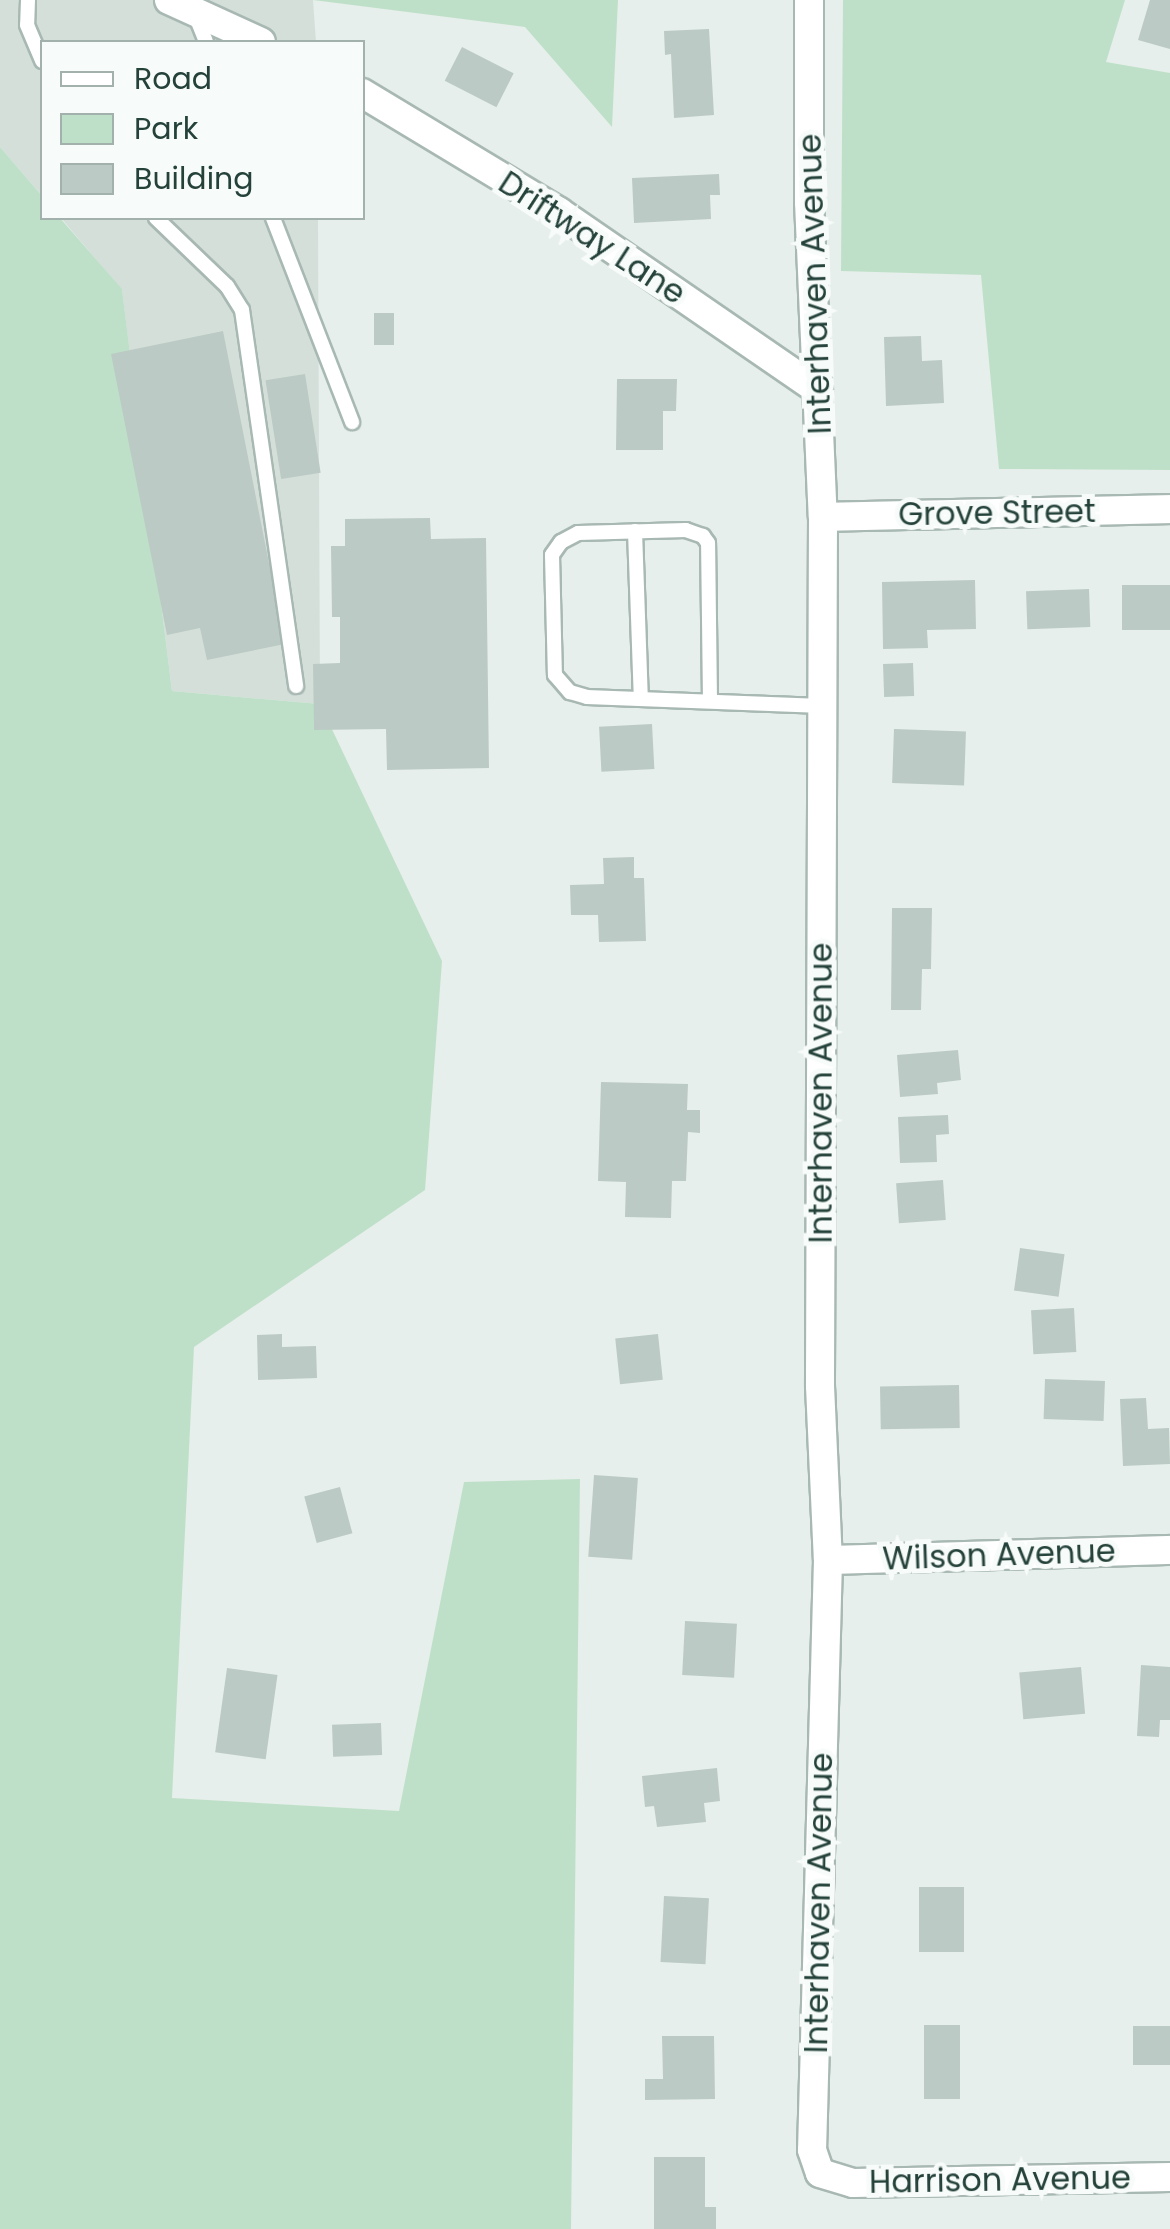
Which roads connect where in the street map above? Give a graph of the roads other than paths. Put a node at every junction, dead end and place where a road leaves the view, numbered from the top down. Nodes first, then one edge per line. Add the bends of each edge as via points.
1 (28, 0) edge
2 (809, 0) edge
3 (182, 6) edge
4 (205, 40) edge
5 (256, 40) edge
6 (40, 55) edge
7 (365, 95) edge
8 (158, 220) edge
9 (273, 220) edge
10 (818, 390) junction
11 (352, 422) dead end
12 (1170, 510) edge
13 (823, 518) junction
14 (635, 531) junction
15 (296, 686) dead end
16 (641, 698) junction
17 (710, 701) junction
18 (822, 706) junction
19 (1170, 1550) edge
20 (828, 1560) junction
21 (1170, 2176) edge
22 (830, 2180) joint

1 - 6 lane via 27,26
2 - 10 street, Interhaven Avenue
3 - 4 lane
3 - 5 street
7 - 10 street, Driftway Lane via 559,212
8 - 15 lane via 227,286 242,310
9 - 11 lane
10 - 13 street, Interhaven Avenue
12 - 13 street, Grove Street
13 - 18 street, Interhaven Avenue
14 - 16 lane
14 - 16 lane via 566,537 552,555 558,682 588,697
14 - 17 lane via 695,532 708,543
16 - 17 lane
17 - 18 lane
18 - 20 street, Interhaven Avenue via 820,1386
19 - 20 street, Wilson Avenue
20 - 22 street, Interhaven Avenue via 812,2150
21 - 22 street, Harrison Avenue

